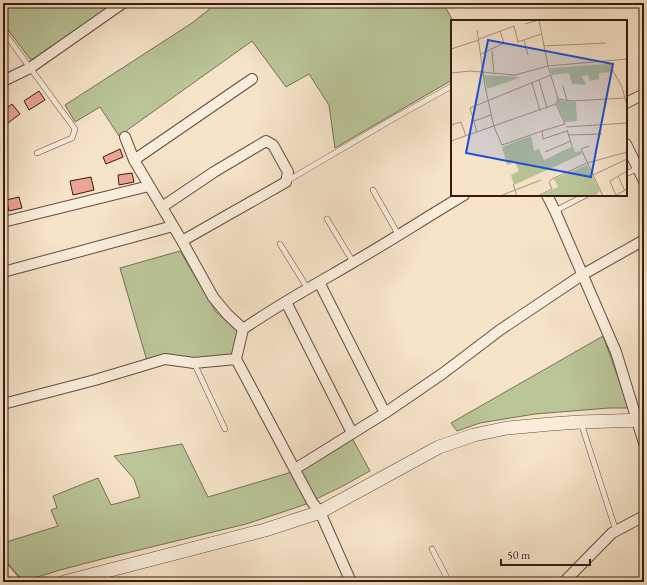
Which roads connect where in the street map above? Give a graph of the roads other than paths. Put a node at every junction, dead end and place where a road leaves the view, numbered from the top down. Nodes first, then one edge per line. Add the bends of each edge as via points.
1 (123, 3) edge
2 (3, 31) edge
3 (30, 68) junction
4 (252, 80) dead end
5 (3, 81) edge
6 (451, 87) edge
7 (644, 94) edge
8 (627, 102) edge
9 (125, 137) dead end
10 (627, 146) edge
11 (37, 153) dead end
12 (134, 160) junction
13 (638, 168) junction
14 (627, 174) edge
15 (644, 180) edge
16 (286, 182) junction
17 (149, 186) junction
18 (373, 190) dead end
19 (462, 196) edge
20 (548, 196) edge
21 (584, 196) edge
22 (162, 206) junction
23 (555, 211) junction
24 (327, 219) dead end
25 (3, 222) edge
26 (173, 226) junction
27 (398, 234) junction
28 (644, 240) edge
29 (182, 241) junction
30 (280, 244) dead end
31 (353, 262) junction
32 (3, 272) edge
33 (582, 275) junction
34 (319, 282) junction
35 (308, 289) junction
36 (286, 302) junction
37 (243, 329) junction
38 (236, 359) junction
39 (194, 363) junction
40 (3, 404) edge
41 (385, 413) junction
42 (641, 420) edge
43 (580, 422) junction
44 (225, 429) dead end
45 (352, 433) junction
46 (644, 443) edge
47 (295, 469) junction
48 (320, 512) junction
49 (644, 516) edge
50 (616, 531) junction
51 (432, 549) dead end
52 (3, 567) edge
53 (16, 582) edge
54 (64, 582) edge
55 (351, 582) edge
56 (449, 582) edge
57 (564, 582) edge

1 - 3 street
2 - 3 lane
3 - 5 street
3 - 11 lane via 75,129 72,138
4 - 12 street
6 - 16 lane
7 - 8 street
9 - 12 street
10 - 13 street
12 - 17 street
13 - 14 lane
13 - 15 street
16 - 22 street via 288,172 273,145 266,141
16 - 29 street
17 - 22 street
17 - 25 street
18 - 27 lane
19 - 27 street
20 - 23 street
21 - 23 lane
22 - 26 street
23 - 33 street
24 - 31 lane
26 - 29 street
26 - 32 street
27 - 31 street
28 - 33 street
29 - 37 street via 213,297
30 - 35 lane
31 - 34 street
33 - 41 street
33 - 42 street via 616,352
34 - 35 street
34 - 41 street
35 - 36 street
36 - 37 street
36 - 45 street
37 - 38 street
38 - 39 street
38 - 47 street
39 - 40 street via 165,359
39 - 44 lane
41 - 45 street
42 - 43 street
42 - 46 street
43 - 48 street via 507,428 474,435 439,448
43 - 50 lane
45 - 47 street
47 - 48 street
48 - 54 street via 265,530
48 - 55 street
49 - 50 street
50 - 57 street
51 - 56 lane
52 - 53 street

